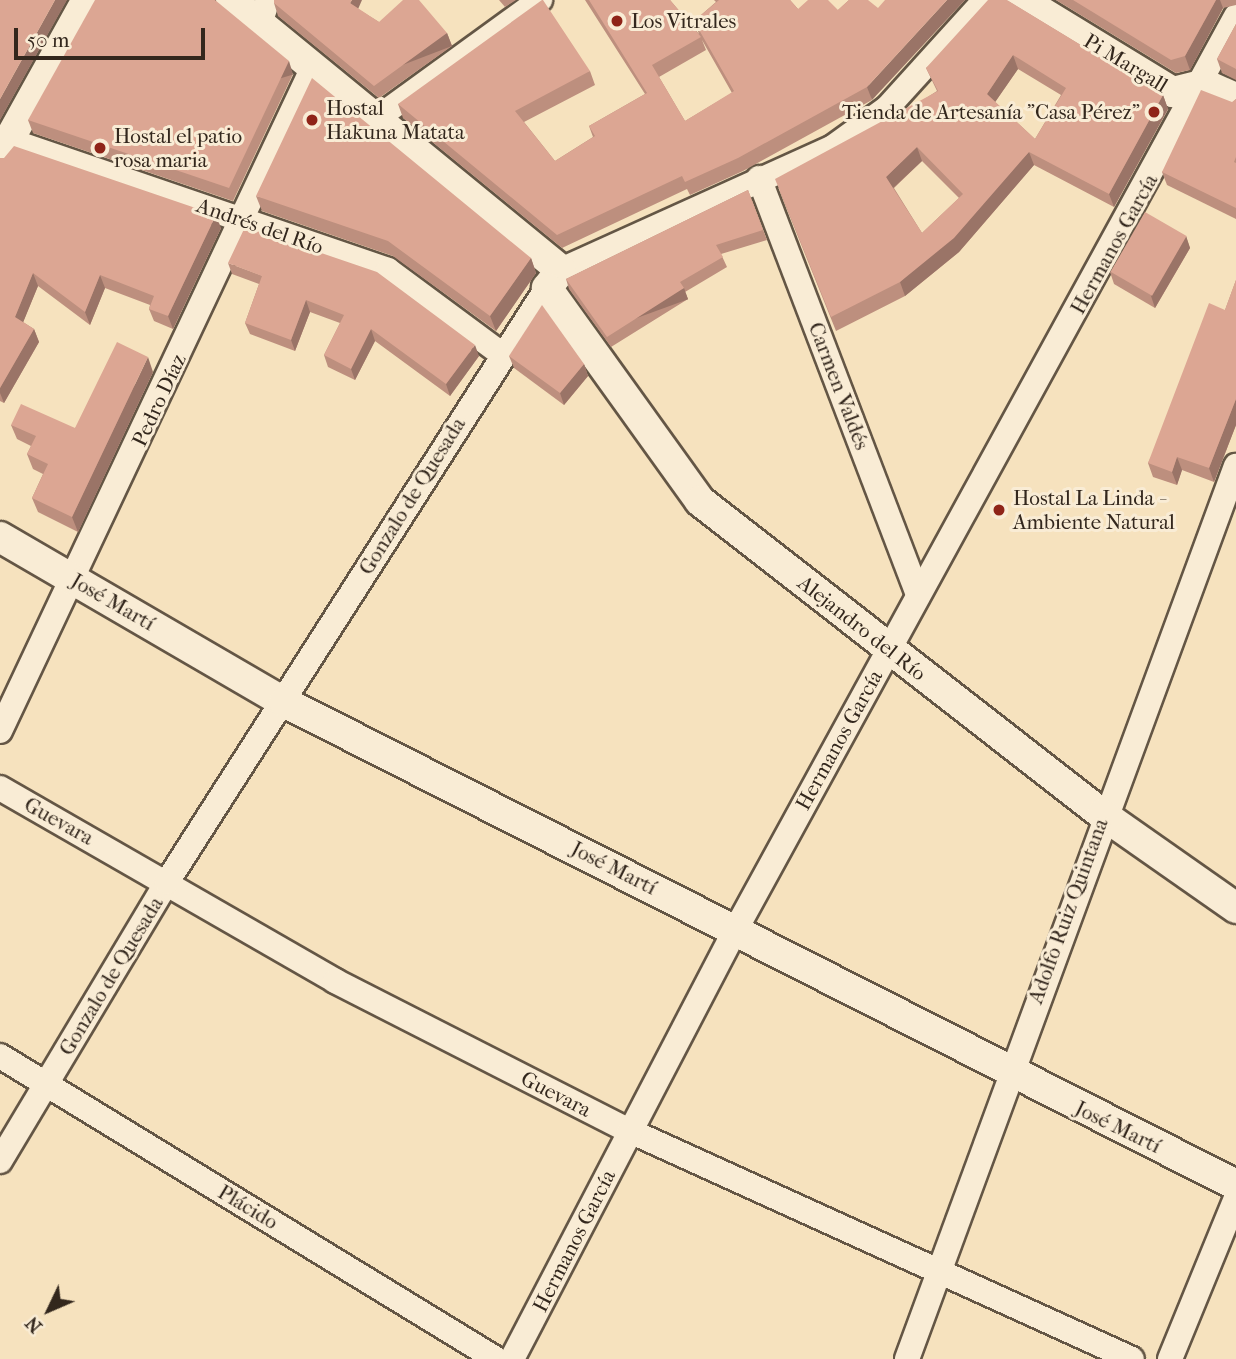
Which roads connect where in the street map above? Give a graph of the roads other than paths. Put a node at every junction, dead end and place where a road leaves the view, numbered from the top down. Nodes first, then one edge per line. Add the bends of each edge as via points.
1 (87, 0) edge
2 (231, 0) edge
3 (540, 0) edge
4 (985, 0) edge
5 (1022, 0) edge
6 (264, 12) edge
7 (1236, 16) edge
8 (313, 67) junction
9 (1204, 84) junction
10 (1236, 99) edge
11 (376, 119) junction
12 (2, 145) edge
13 (759, 178) junction
14 (242, 219) junction
15 (554, 279) junction
16 (500, 353) junction
17 (1236, 466) edge
18 (1228, 508) edge
19 (0, 537) edge
20 (76, 580) junction
21 (918, 595) junction
22 (889, 649) junction
23 (284, 702) junction
24 (0, 731) edge
25 (0, 789) edge
26 (1102, 814) junction
27 (167, 882) junction
28 (1236, 908) edge
29 (736, 929) junction
30 (0, 1056) edge
31 (1009, 1073) junction
32 (47, 1084) junction
33 (630, 1132) junction
34 (0, 1161) edge
35 (1236, 1185) edge
36 (1236, 1198) edge
37 (936, 1274) junction
38 (496, 1359) edge
39 (512, 1359) edge
40 (906, 1359) edge
41 (1132, 1359) edge
42 (1170, 1359) edge

1 - 12 street
2 - 6 street, Alejandro del Río
3 - 11 street
4 - 13 street, Gonzalo de Quesada via 887,108 833,147
5 - 9 street, Pi Margall via 1173,92
6 - 8 street, Alejandro del Río
7 - 9 street, Hermanos García
8 - 11 street, Alejandro del Río
8 - 14 street, Pedro Díaz
9 - 10 street
9 - 21 street, Hermanos García
11 - 15 street, Alejandro del Río
12 - 14 street, Andrés del Río
13 - 15 street, Gonzalo de Quesada
13 - 21 street, Carmen Valdés
14 - 16 street, Andrés del Río via 388,270
14 - 20 street, Pedro Díaz
15 - 16 street, Gonzalo de Quesada
15 - 22 street, Alejandro del Río via 700,501
16 - 23 street, Gonzalo de Quesada
17 - 18 street, Adolfo Ruiz Quintana
18 - 26 street, Adolfo Ruiz Quintana
19 - 20 street, José Martí
20 - 23 street, José Martí
20 - 24 street, Pedro Díaz
21 - 22 street, Hermanos García
22 - 26 street, Alejandro del Río
22 - 29 street, Hermanos García
23 - 27 street, Gonzalo de Quesada
23 - 29 street, José Martí
25 - 27 street, Guevara
26 - 28 street, Alejandro del Río
26 - 31 street, Adolfo Ruiz Quintana
27 - 32 street, Gonzalo de Quesada
27 - 33 street, Guevara via 335,981
29 - 31 street, José Martí
29 - 33 street, Hermanos García
30 - 32 street, Plácido
31 - 35 street, José Martí
31 - 37 street, Adolfo Ruiz Quintana
32 - 34 street, Gonzalo de Quesada
32 - 38 street, Plácido
33 - 37 street, Guevara
33 - 39 street, Hermanos García
36 - 42 street
37 - 40 street, Adolfo Ruiz Quintana
37 - 41 street, Guevara

